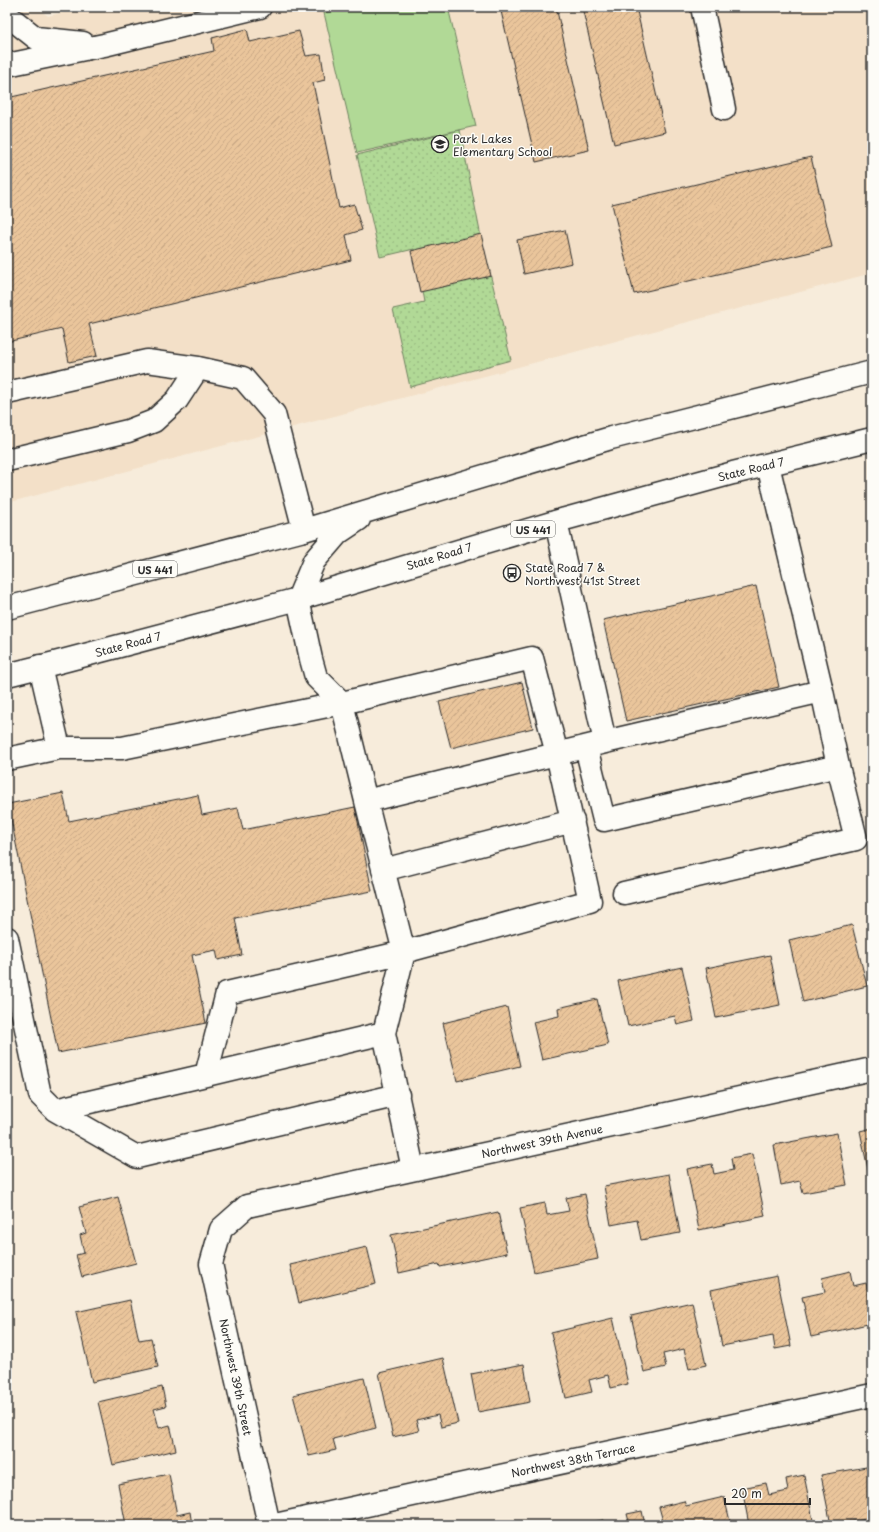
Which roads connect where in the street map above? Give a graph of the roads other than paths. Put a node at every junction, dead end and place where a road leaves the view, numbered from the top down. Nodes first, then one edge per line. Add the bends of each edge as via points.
1 (260, 7) edge
2 (702, 7) edge
3 (7, 15) edge
4 (104, 45) junction
5 (7, 65) edge
6 (724, 109) dead end
7 (198, 368) junction
8 (872, 372) edge
9 (7, 393) edge
10 (872, 439) edge
11 (7, 460) edge
12 (768, 464) junction
13 (371, 510) junction
14 (556, 522) junction
15 (304, 530) junction
16 (298, 599) junction
17 (7, 608) edge
18 (40, 666) junction
19 (7, 675) edge
20 (822, 691) junction
21 (342, 703) junction
22 (595, 745) junction
23 (59, 748) junction
24 (557, 754) junction
25 (7, 759) edge
26 (838, 766) junction
27 (366, 800) junction
28 (573, 821) junction
29 (864, 837) edge
30 (383, 870) junction
31 (624, 893) dead end
32 (7, 938) edge
33 (404, 952) junction
34 (384, 1034) junction
35 (872, 1069) edge
36 (206, 1075) junction
37 (398, 1095) junction
38 (55, 1110) junction
39 (414, 1169) junction
40 (221, 1229) joint
41 (872, 1395) edge
42 (269, 1525) edge
43 (275, 1525) edge

1 - 4 main road
2 - 6 main road
3 - 4 main road via 36,38
4 - 5 main road
7 - 9 main road via 147,361
7 - 11 main road via 178,400 154,421 128,431
7 - 15 main road via 243,378 274,414
8 - 13 main road, US 441 via 611,438
10 - 12 main road, State Road 7 / US 441
12 - 14 main road, State Road 7 / US 441
12 - 20 main road
13 - 15 main road, US 441
13 - 16 main road via 338,534 314,561
14 - 16 main road, State Road 7 / US 441
14 - 22 main road
15 - 17 main road, US 441
16 - 18 main road, State Road 7 / US 441
16 - 21 main road via 316,677
18 - 19 main road, State Road 7 / US 441
18 - 23 main road
20 - 22 main road
20 - 26 main road
21 - 23 main road via 122,748
21 - 24 main road via 532,658
21 - 27 main road
22 - 24 main road
22 - 26 main road via 604,820
23 - 25 main road
24 - 27 main road
24 - 28 main road
26 - 29 main road
27 - 30 main road
28 - 30 main road
28 - 33 main road via 590,902
29 - 31 main road
30 - 33 main road
32 - 38 main road via 40,1095
33 - 34 main road
33 - 36 main road via 227,993
34 - 36 main road
34 - 37 main road
35 - 39 main road, Northwest 39th Avenue
36 - 38 main road
37 - 38 main road via 137,1157
37 - 39 main road
39 - 40 main road, Northwest 39th Avenue via 247,1206
40 - 42 main road, Northwest 39th Street via 212,1264
41 - 43 main road, Northwest 38th Terrace

